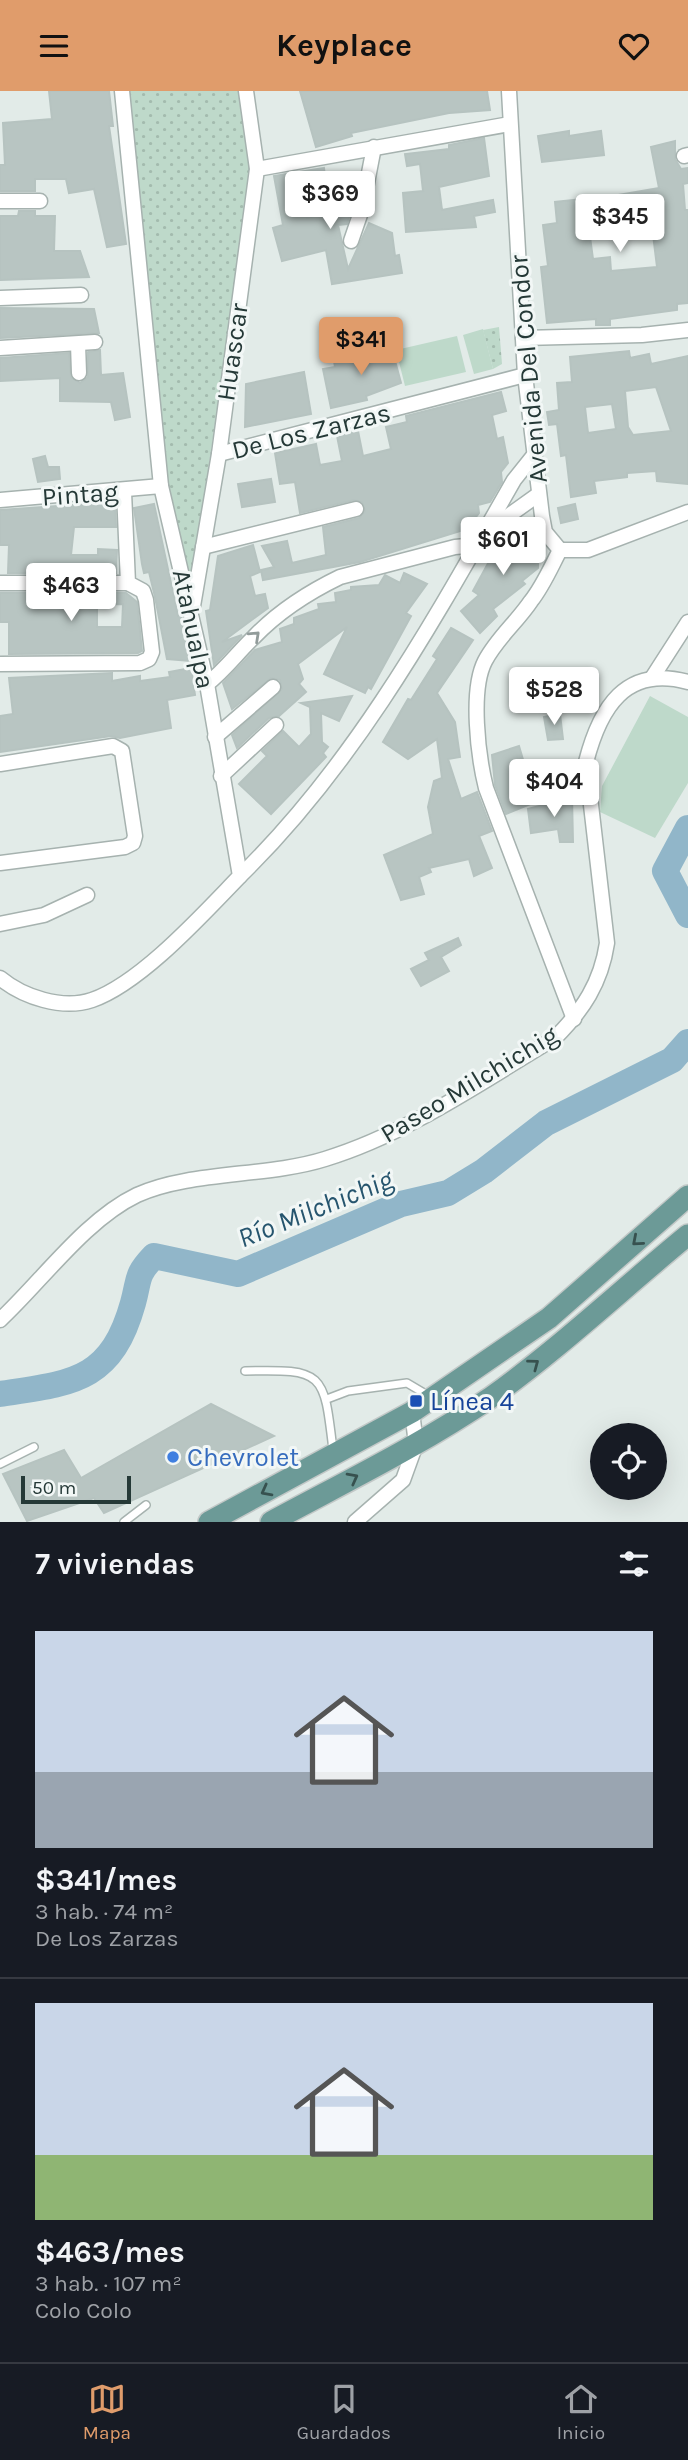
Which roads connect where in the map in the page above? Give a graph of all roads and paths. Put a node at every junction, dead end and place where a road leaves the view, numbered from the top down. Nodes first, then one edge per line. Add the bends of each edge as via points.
1 (122, 91) edge
2 (247, 91) edge
3 (509, 91) edge
4 (510, 124) junction
5 (374, 147) junction
6 (257, 169) junction
7 (0, 201) edge
8 (40, 201) dead end
9 (351, 241) dead end
10 (81, 295) dead end
11 (0, 298) edge
12 (688, 330) edge
13 (523, 338) junction
14 (95, 342) dead end
15 (78, 344) junction
16 (0, 348) edge
17 (79, 373) dead end
18 (524, 375) junction
19 (219, 454) junction
20 (534, 455) junction
21 (161, 486) junction
22 (124, 492) junction
23 (539, 494) junction
24 (0, 500) edge
25 (356, 509) dead end
26 (688, 512) edge
27 (480, 540) junction
28 (203, 547) junction
29 (560, 550) junction
30 (0, 583) edge
31 (128, 583) junction
32 (191, 613) junction
33 (688, 622) edge
34 (0, 664) edge
35 (652, 677) junction
36 (688, 682) edge
37 (207, 684) junction
38 (273, 687) dead end
39 (276, 725) dead end
40 (215, 737) junction
41 (0, 764) edge
42 (221, 776) junction
43 (0, 863) edge
44 (240, 876) junction
45 (87, 895) dead end
46 (0, 923) edge
47 (0, 978) edge
48 (574, 1019) junction
49 (688, 1196) edge
50 (688, 1235) edge
51 (0, 1320) edge
52 (245, 1371) dead end
53 (432, 1398) junction
54 (327, 1399) junction
55 (412, 1412) junction
56 (416, 1444) junction
57 (34, 1447) dead end
58 (334, 1454) junction
59 (0, 1464) edge
60 (146, 1504) dead end
61 (124, 1522) edge
62 (209, 1522) edge
63 (271, 1522) edge
64 (355, 1522) edge

1 - 21 street, Atahualpa
2 - 6 street, Huascar
3 - 4 street, Avenida Del Condor
4 - 5 street
4 - 13 street, Avenida Del Condor
5 - 6 street
5 - 9 street
6 - 19 street, Huascar
7 - 8 street
10 - 11 street
12 - 13 street
13 - 18 street, Avenida Del Condor
14 - 15 street
15 - 16 street
15 - 17 street
18 - 19 street, De Los Zarzas
18 - 20 street, Avenida Del Condor
19 - 28 street, Huascar
20 - 23 street, Avenida Del Condor
20 - 27 street
21 - 22 street, Pintag
21 - 32 street, Atahualpa
22 - 24 street, Pintag
22 - 31 street
23 - 27 street
23 - 29 street, Avenida Del Condor via 545,532
25 - 28 street
26 - 29 street via 589,550
37 -> 27 street via 255,635 340,577
27 - 44 street via 399,680 303,809
28 - 32 street, Huascar
29 - 48 street via 532,601 484,662 478,701 486,788
30 - 31 street
31 - 34 street via 143,591 146,600 149,659 140,663
32 - 37 street, Atahualpa
33 - 35 street
35 - 36 street
35 - 48 street, Paseo Milchichig via 621,694 603,712 586,762 607,943 596,987
37 - 40 street, Atahualpa
38 - 40 street
39 - 42 street
40 - 42 street, Atahualpa
41 - 43 street via 118,748 135,835 133,843 125,847
42 - 44 street, Atahualpa
44 - 47 street via 128,981 89,1001 61,1003 37,998
45 - 46 street via 44,915
48 - 51 street, Paseo Milchichig via 555,1038 367,1144 282,1170 221,1176 138,1195 78,1241
49 -> 53 main road via 549,1318
56 -> 50 main road via 568,1339
52 - 54 lane via 304,1371
53 - 54 lane via 407,1383 348,1391
53 - 55 main road
54 - 58 lane
55 - 56 street
55 - 58 main road
63 -> 56 main road
56 - 64 street via 402,1480
57 - 59 lane
58 -> 62 main road
60 - 61 lane

